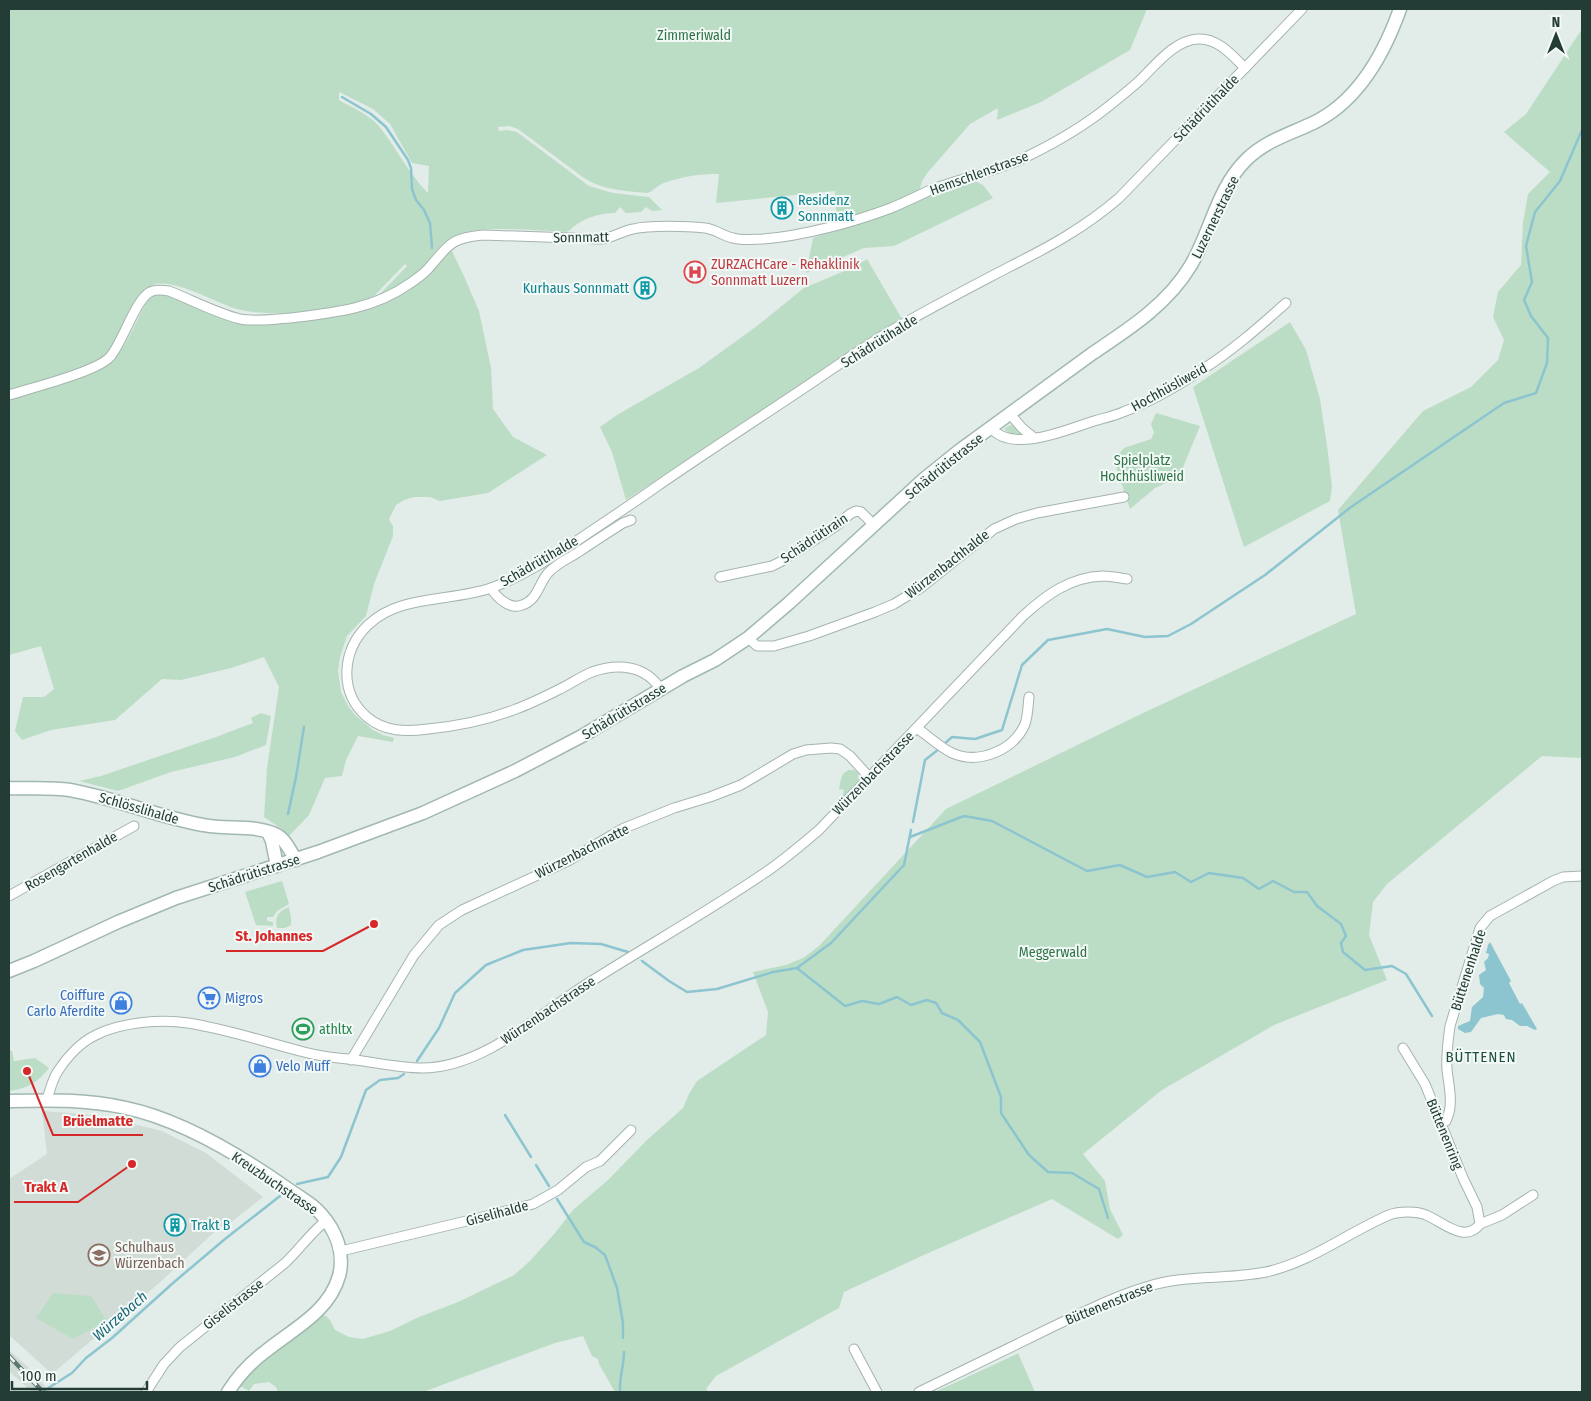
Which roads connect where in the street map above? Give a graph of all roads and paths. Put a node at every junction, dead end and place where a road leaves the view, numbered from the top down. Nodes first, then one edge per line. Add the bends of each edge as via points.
1 (1302, 9) edge
2 (1400, 9) edge
3 (1245, 68) junction
4 (764, 239) joint
5 (1286, 303) dead end
6 (1155, 307) joint
7 (9, 395) edge
8 (1010, 414) junction
9 (990, 428) junction
10 (1033, 437) junction
11 (1124, 497) dead end
12 (630, 520) dead end
13 (874, 525) junction
14 (720, 577) dead end
15 (1127, 580) dead end
16 (490, 588) junction
17 (748, 638) junction
18 (661, 690) junction
19 (1029, 697) dead end
20 (917, 728) junction
21 (869, 777) junction
22 (9, 788) edge
23 (134, 826) dead end
24 (268, 832) junction
25 (296, 860) junction
26 (278, 866) junction
27 (1582, 876) edge
28 (9, 896) edge
29 (9, 971) edge
30 (1403, 1048) dead end
31 (351, 1060) junction
32 (47, 1100) junction
33 (9, 1101) edge
34 (1440, 1123) junction
35 (631, 1130) dead end
36 (1532, 1195) dead end
37 (326, 1220) junction
38 (1480, 1224) junction
39 (341, 1251) junction
40 (854, 1350) dead end
41 (146, 1392) edge
42 (228, 1392) edge
43 (877, 1392) edge
44 (919, 1392) edge

1 - 3 street, Schädrütihalde
2 - 6 main road, Luzernerstrasse via 1373,64 1345,102 1317,121 1262,146 1239,167 1220,199 1191,265
3 - 4 street, Hemschlenstrasse via 1214,41 1190,40 1166,56 1108,107 1025,158 933,189 869,216
3 - 16 street, Schädrütihalde via 1119,198 1086,225 894,328 550,558
4 - 7 street, Sonnmatt via 732,238 706,228 648,227 631,229 601,240 470,236 446,247 427,270 398,292 371,304 339,312 266,320 242,319 169,291 157,290 142,300 108,359 94,368
5 - 10 street, Hochhüsliweid via 1214,362 1161,395 1055,435
6 - 8 main road, Schädrütistrasse
8 - 9 main road, Schädrütistrasse
8 - 10 street
9 - 10 street, Hochhüsliweid via 1007,438 1026,440
9 - 13 main road, Schädrütistrasse via 924,479
11 - 17 street, Würzenbachhalde via 1037,513 994,528 922,587 875,612 774,646 757,646
12 - 16 street, Schädrütihalde via 556,566 542,580 538,592 528,603 513,606 498,598
13 - 14 street, Schädrütirain via 864,514 852,512 784,561
13 - 17 main road, Schädrütistrasse
15 - 20 street, Würzenbachstrasse via 1105,576 1087,578 1056,589 1040,600
16 - 18 street, Schädrütihalde via 397,608 368,624 353,643 346,671 354,702 365,716 391,730 408,732 459,726 515,710 591,673 614,667 643,671 655,680
17 - 18 main road, Schädrütistrasse
18 - 25 main road, Schädrütistrasse via 508,775 423,813
19 - 20 street, Würzenbachstrasse via 1026,722 1018,736 1001,750 985,756 953,754
20 - 21 street, Würzenbachstrasse
21 - 31 street, Würzenbachstrasse via 818,830 765,874 482,1052 454,1064 424,1068
21 - 31 street, Würzenbachmatte via 844,751 831,748 793,754 741,785 622,830 568,861 462,910 439,925 414,955
22 - 24 main road, Schlösslihalde via 68,790 183,821
23 - 28 street, Rosengartenhalde
24 - 25 main road, Schlösslihalde via 285,841
24 - 26 main road
25 - 26 main road, Schädrütistrasse
26 - 29 main road, Schädrütistrasse via 176,898
27 - 34 street, Büttenenhalde via 1553,881 1490,916 1480,928 1450,1026 1447,1069 1450,1113 1446,1121
30 - 34 street, Büttenenring via 1425,1084
31 - 32 street, Würzenbachstrasse via 187,1023 139,1023 96,1035 74,1051 58,1071
32 - 33 main road, Kreuzbuchstrasse
32 - 37 main road, Kreuzbuchstrasse via 94,1102 168,1120 274,1179 315,1208
34 - 38 street, Büttenenring via 1477,1206
35 - 39 street, Giselihalde via 600,1161 586,1167 558,1190 533,1204
36 - 38 street via 1502,1215
37 - 39 main road, Kreuzbuchstrasse
37 - 41 street, Giselistrasse via 285,1263 180,1347 164,1364
38 - 44 street, Büttenenstrasse via 1474,1230 1460,1232 1425,1214 1391,1214 1287,1266 1246,1275 1176,1280 1145,1287 1064,1321
39 - 42 main road, Kreuzbuchstrasse via 339,1277 319,1310 253,1362
40 - 43 street

